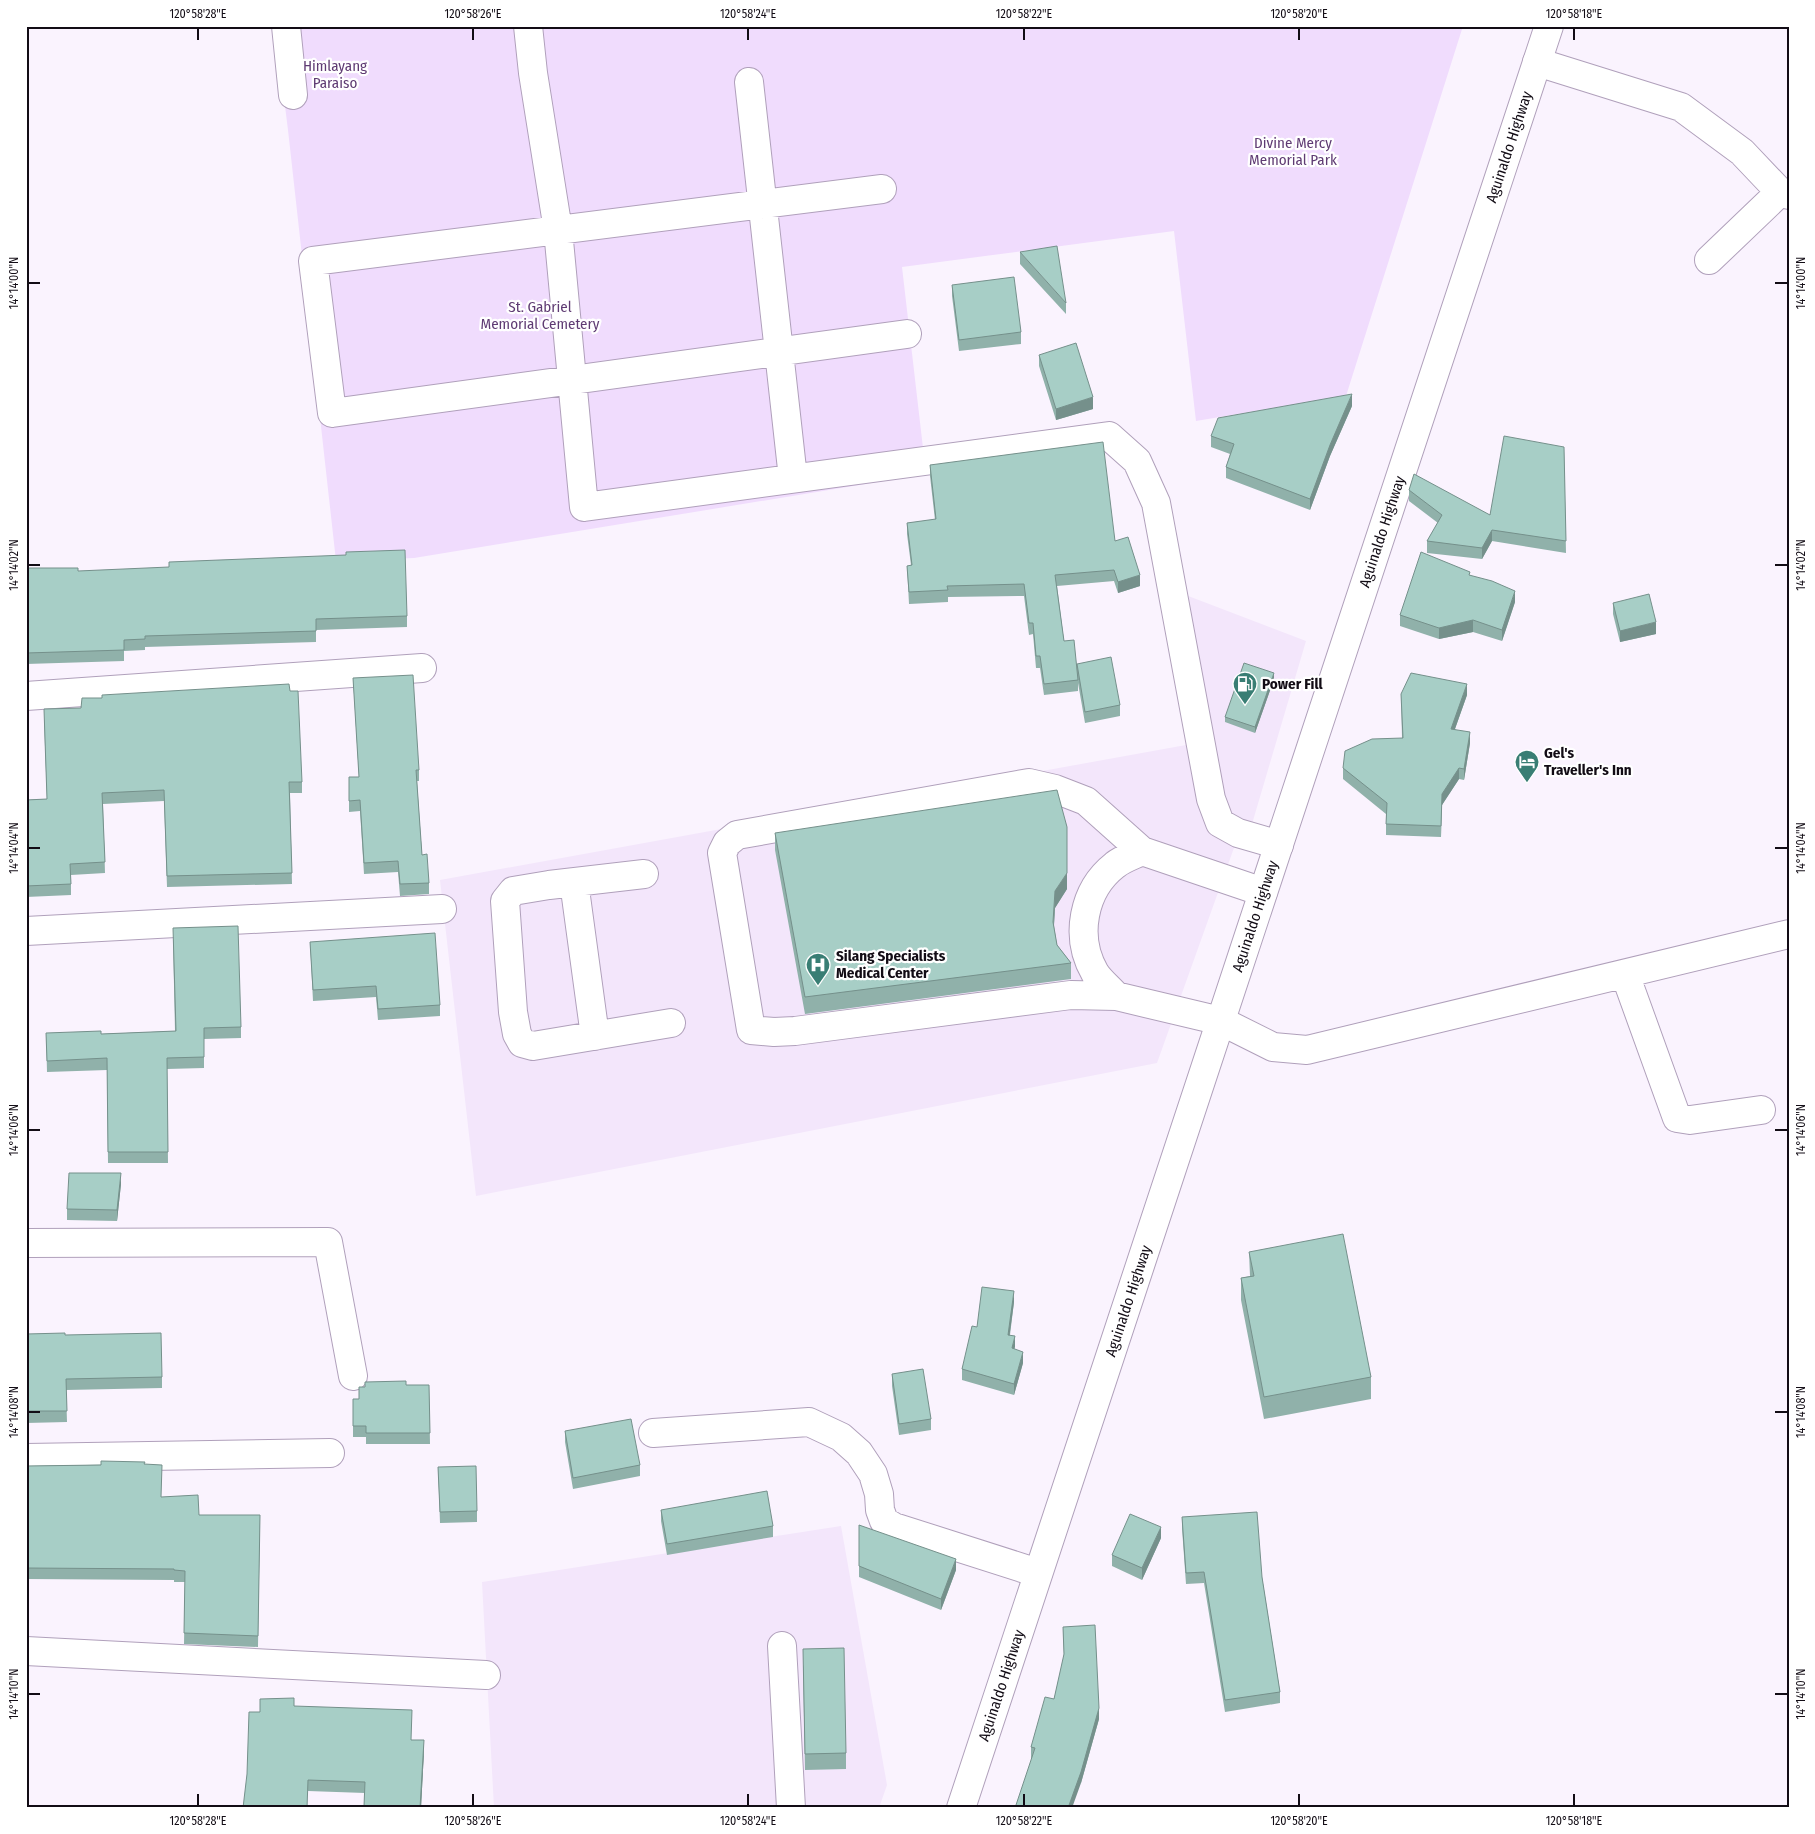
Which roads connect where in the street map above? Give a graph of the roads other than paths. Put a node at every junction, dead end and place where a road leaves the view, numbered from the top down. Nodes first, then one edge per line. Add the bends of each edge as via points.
1 (286, 26) edge
2 (528, 26) edge
3 (1549, 26) edge
4 (1537, 62) junction
5 (749, 82) dead end
6 (293, 95) dead end
7 (882, 189) dead end
8 (1784, 193) edge
9 (762, 204) junction
10 (558, 230) junction
11 (1709, 260) dead end
12 (907, 334) dead end
13 (779, 352) junction
14 (572, 380) junction
15 (793, 478) junction
16 (422, 668) dead end
17 (26, 696) edge
18 (1279, 845) junction
19 (1142, 851) junction
20 (644, 874) dead end
21 (574, 882) junction
22 (1263, 892) junction
23 (442, 909) dead end
24 (26, 931) edge
25 (1789, 934) edge
26 (1625, 974) junction
27 (1116, 996) junction
28 (1221, 1021) junction
29 (671, 1023) dead end
30 (595, 1036) junction
31 (1760, 1110) dead end
32 (26, 1243) edge
33 (353, 1376) dead end
34 (654, 1433) dead end
35 (330, 1452) dead end
36 (26, 1458) edge
37 (1038, 1573) junction
38 (782, 1646) dead end
39 (26, 1651) edge
40 (486, 1676) dead end
41 (791, 1808) edge
42 (961, 1808) edge

1 - 6 street
2 - 10 street
3 - 4 street, Aguinaldo Highway
4 - 8 street via 1681,108 1742,152
4 - 18 street, Aguinaldo Highway
5 - 9 street
7 - 9 street
8 - 11 street
9 - 10 street
9 - 13 street
10 - 14 street
10 - 14 street via 313,261 332,413
12 - 13 street
13 - 14 street
13 - 15 street
14 - 15 street via 584,507
15 - 18 street via 1109,436 1137,461 1156,503 1211,798 1220,823
16 - 17 street
18 - 22 street, Aguinaldo Highway
19 - 22 street
19 - 27 street via 1115,864 1095,887 1084,915 1084,945 1095,973
19 - 27 street via 1086,801 1029,783 737,835 727,843 722,853 751,1030 795,1031 1071,994
20 - 21 street
21 - 30 street
21 - 30 street via 513,891 505,901 513,1012 522,1043 533,1046
22 - 28 street, Aguinaldo Highway
23 - 24 street
25 - 26 street
26 - 28 street via 1307,1050 1273,1047
26 - 31 street via 1677,1118 1690,1120
27 - 28 street
28 - 37 street, Aguinaldo Highway
29 - 30 street
32 - 33 street via 328,1242
34 - 37 street via 808,1422 841,1437 858,1453 873,1474 884,1521
35 - 36 street
37 - 42 street, Aguinaldo Highway
38 - 41 street
39 - 40 street

